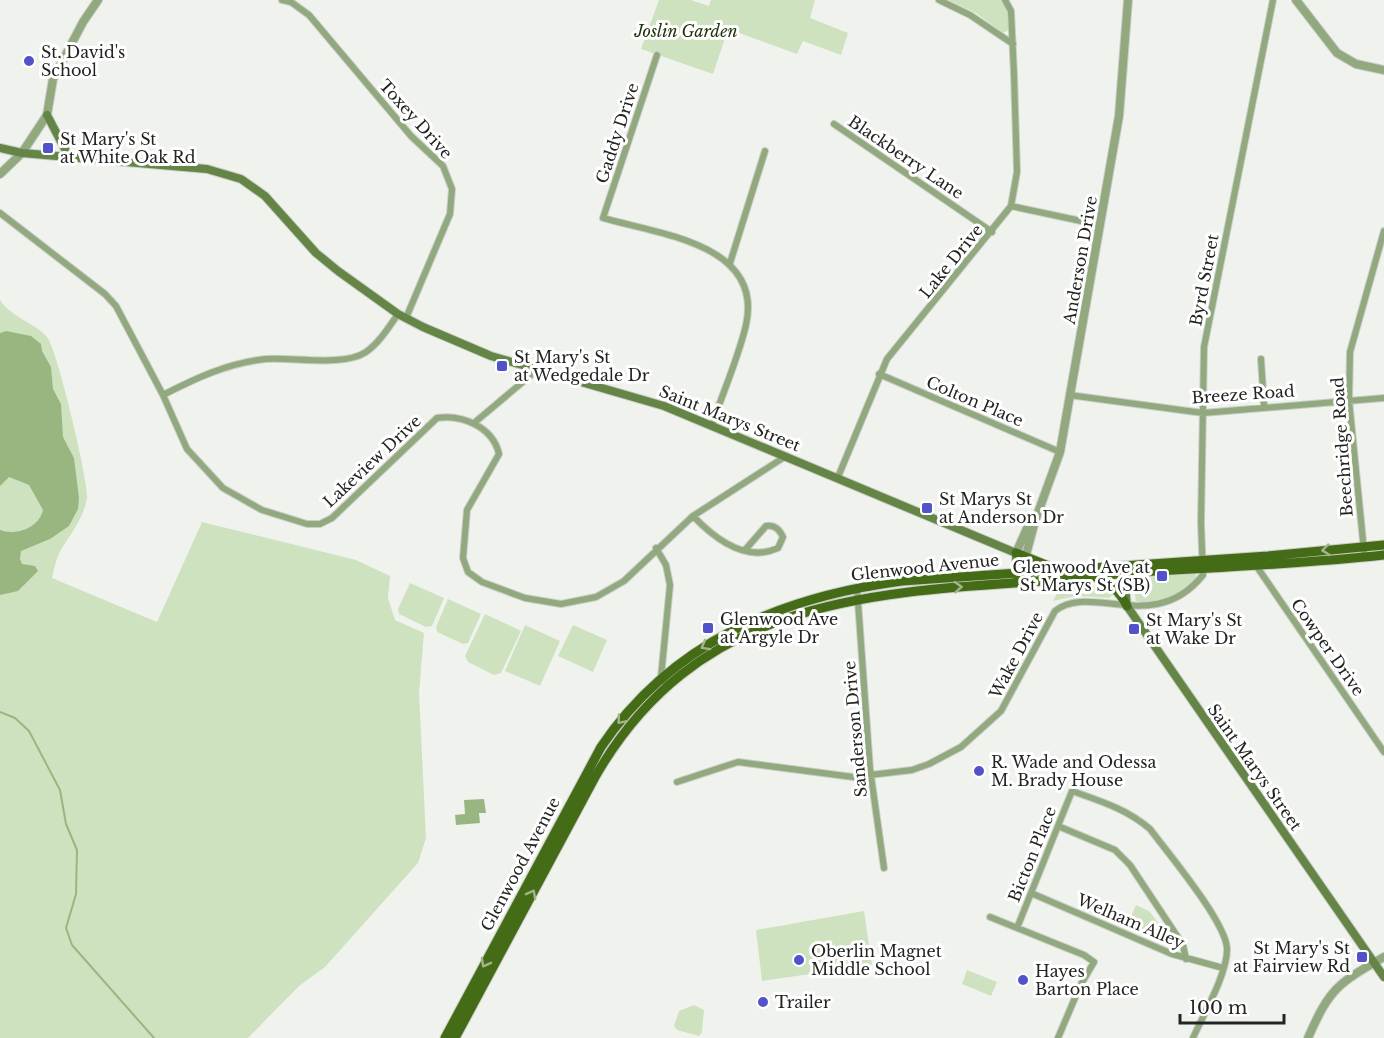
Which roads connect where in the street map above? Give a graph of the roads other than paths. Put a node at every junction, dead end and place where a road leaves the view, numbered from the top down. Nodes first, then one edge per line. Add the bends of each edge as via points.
1 (98, 0) edge
2 (282, 0) edge
3 (939, 0) edge
4 (1005, 0) edge
5 (1128, 0) edge
6 (1274, 0) edge
7 (1296, 0) edge
8 (1013, 44) junction
9 (657, 55) dead end
10 (1384, 70) edge
11 (48, 115) junction
12 (834, 124) dead end
13 (0, 148) edge
14 (765, 151) dead end
15 (22, 153) junction
16 (69, 157) junction
17 (0, 174) edge
18 (1011, 206) junction
19 (0, 213) edge
20 (1100, 225) junction
21 (1384, 231) edge
22 (992, 232) junction
23 (730, 263) junction
24 (402, 316) junction
25 (1261, 359) dead end
26 (537, 370) junction
27 (879, 374) junction
28 (163, 395) junction
29 (1069, 395) junction
30 (1384, 398) edge
31 (1349, 400) junction
32 (1264, 406) junction
33 (1203, 413) junction
34 (474, 423) junction
35 (712, 425) junction
36 (1060, 452) junction
37 (786, 456) junction
38 (838, 477) junction
39 (693, 516) junction
40 (1035, 521) junction
41 (1384, 545) edge
42 (1363, 547) junction
43 (656, 548) junction
44 (745, 550) junction
45 (1016, 553) junction
46 (1026, 555) junction
47 (1384, 555) edge
48 (1364, 557) junction
49 (1255, 562) junction
50 (1205, 565) junction
51 (1058, 570) junction
52 (1123, 570) junction
53 (1022, 572) junction
54 (1093, 577) junction
55 (1022, 583) junction
56 (857, 588) junction
57 (858, 598) junction
58 (1127, 606) junction
59 (660, 677) junction
60 (666, 686) junction
61 (1384, 752) edge
62 (871, 776) junction
63 (677, 782) dead end
64 (1058, 826) junction
65 (884, 868) dead end
66 (1031, 892) junction
67 (990, 917) dead end
68 (1017, 928) junction
69 (1384, 957) edge
70 (1186, 958) junction
71 (1374, 963) junction
72 (1223, 968) junction
73 (1384, 977) edge
74 (445, 1038) edge
75 (455, 1038) edge
76 (1058, 1038) edge
77 (1193, 1038) edge
78 (1308, 1038) edge

1 - 11 street via 54,79
2 - 24 street, Toxey Drive via 309,15 411,136 443,166 452,189 450,214
3 - 8 street
4 - 8 street, Lake Drive via 1011,11
5 - 20 street, Anderson Drive via 1119,116
6 - 33 street, Byrd Street via 1204,347
7 - 10 street via 1337,52 1356,64
8 - 18 street, Lake Drive via 1017,172
9 - 23 street, Gaddy Drive via 603,218 694,244
11 - 15 street
11 - 16 main road
12 - 22 street, Blackberry Lane
13 - 15 main road, Saint Marys Street
14 - 23 street
15 - 16 main road, Saint Marys Street
15 - 17 street
16 - 24 main road, Saint Marys Street via 207,169 241,179 266,196 316,253
18 - 20 street
18 - 22 street, Lake Drive
19 - 28 street, Lakeview Drive via 116,306
20 - 29 street, Anderson Drive
21 - 31 street, Beechridge Road via 1350,352
22 - 27 street, Lake Drive via 887,359
23 - 35 street via 747,288 746,324
24 - 26 main road, Saint Marys Street via 469,348
24 - 28 street, Toxey Drive via 365,353 344,360 290,358 241,364 218,369
25 - 32 street
26 - 34 street
26 - 35 main road, Saint Marys Street via 663,406
27 - 36 street, Colton Place
27 - 38 street, Lake Drive
28 - 34 street, Lakeview Drive via 187,449 223,488 262,510 307,524 320,524 332,518 437,418 453,416
29 - 33 street, Breeze Road
29 - 36 street, Anderson Drive
30 - 31 street, Breeze Road
31 - 32 street, Breeze Road
31 - 42 street, Beechridge Road
32 - 33 street, Breeze Road
33 - 50 street, Byrd Street via 1201,523
34 - 43 street via 493,438 499,454 467,510 463,558 468,572 482,582 525,598 561,604 596,597 624,581
35 - 37 main road, Saint Marys Street
36 - 40 street, Anderson Drive
37 - 38 main road, Saint Marys Street
37 - 39 street
38 - 45 main road, Saint Marys Street
39 - 43 street
39 - 44 street via 728,546
40 - 45 street, Anderson Drive via 1029,524
40 - 46 street, Anderson Drive
41 - 42 main road, Glenwood Avenue
42 - 48 street, Beechridge Road
42 -> 49 main road, Glenwood Avenue
43 - 59 street via 666,565 670,585
44 - 44 street via 778,548 783,537 780,530 766,526
45 - 46 main road
45 - 53 main road
46 - 51 main road
46 - 53 main road
47 - 48 main road, Glenwood Avenue
48 - 49 main road, Glenwood Avenue
49 - 50 main road, Glenwood Avenue
49 - 61 street, Cowper Drive
50 - 52 main road, Glenwood Avenue
50 - 58 street, Wake Drive via 1203,575 1174,599
51 - 52 main road, Glenwood Avenue
51 - 53 main road, Glenwood Avenue
52 - 54 main road, Glenwood Avenue
52 - 58 main road, Saint Marys Street
53 - 55 main road
53 - 56 main road, Glenwood Avenue
54 - 55 main road, Glenwood Avenue
54 - 58 main road via 1112,585
57 -> 55 main road, Glenwood Avenue
56 - 57 street, Sanderson Drive
56 -> 59 main road, Glenwood Avenue via 777,611 736,629 698,649
57 - 60 main road, Glenwood Avenue via 820,607 748,634 699,660
57 - 62 street, Sanderson Drive
58 - 62 street, Wake Drive via 1063,604 1055,611 1001,711 982,730 929,764
58 - 71 main road, Saint Marys Street
59 - 60 street
59 -> 74 main road, Glenwood Avenue via 601,747
75 -> 60 main road, Glenwood Avenue via 606,757
62 - 63 street, Wake Drive via 738,762
62 - 65 street, Sanderson Drive
64 - 66 street, Bicton Place
64 - 70 street via 1115,850 1130,865 1183,945
64 - 72 street, Bicton Place via 1072,791 1123,810 1150,829 1222,928 1227,948
66 - 68 street, Bicton Place
66 - 70 street, Welham Alley
67 - 68 street
68 - 76 street via 1094,962
69 - 71 street
70 - 72 street, Welham Alley
71 - 73 main road, Saint Marys Street
71 - 78 street via 1330,993
72 - 77 street

